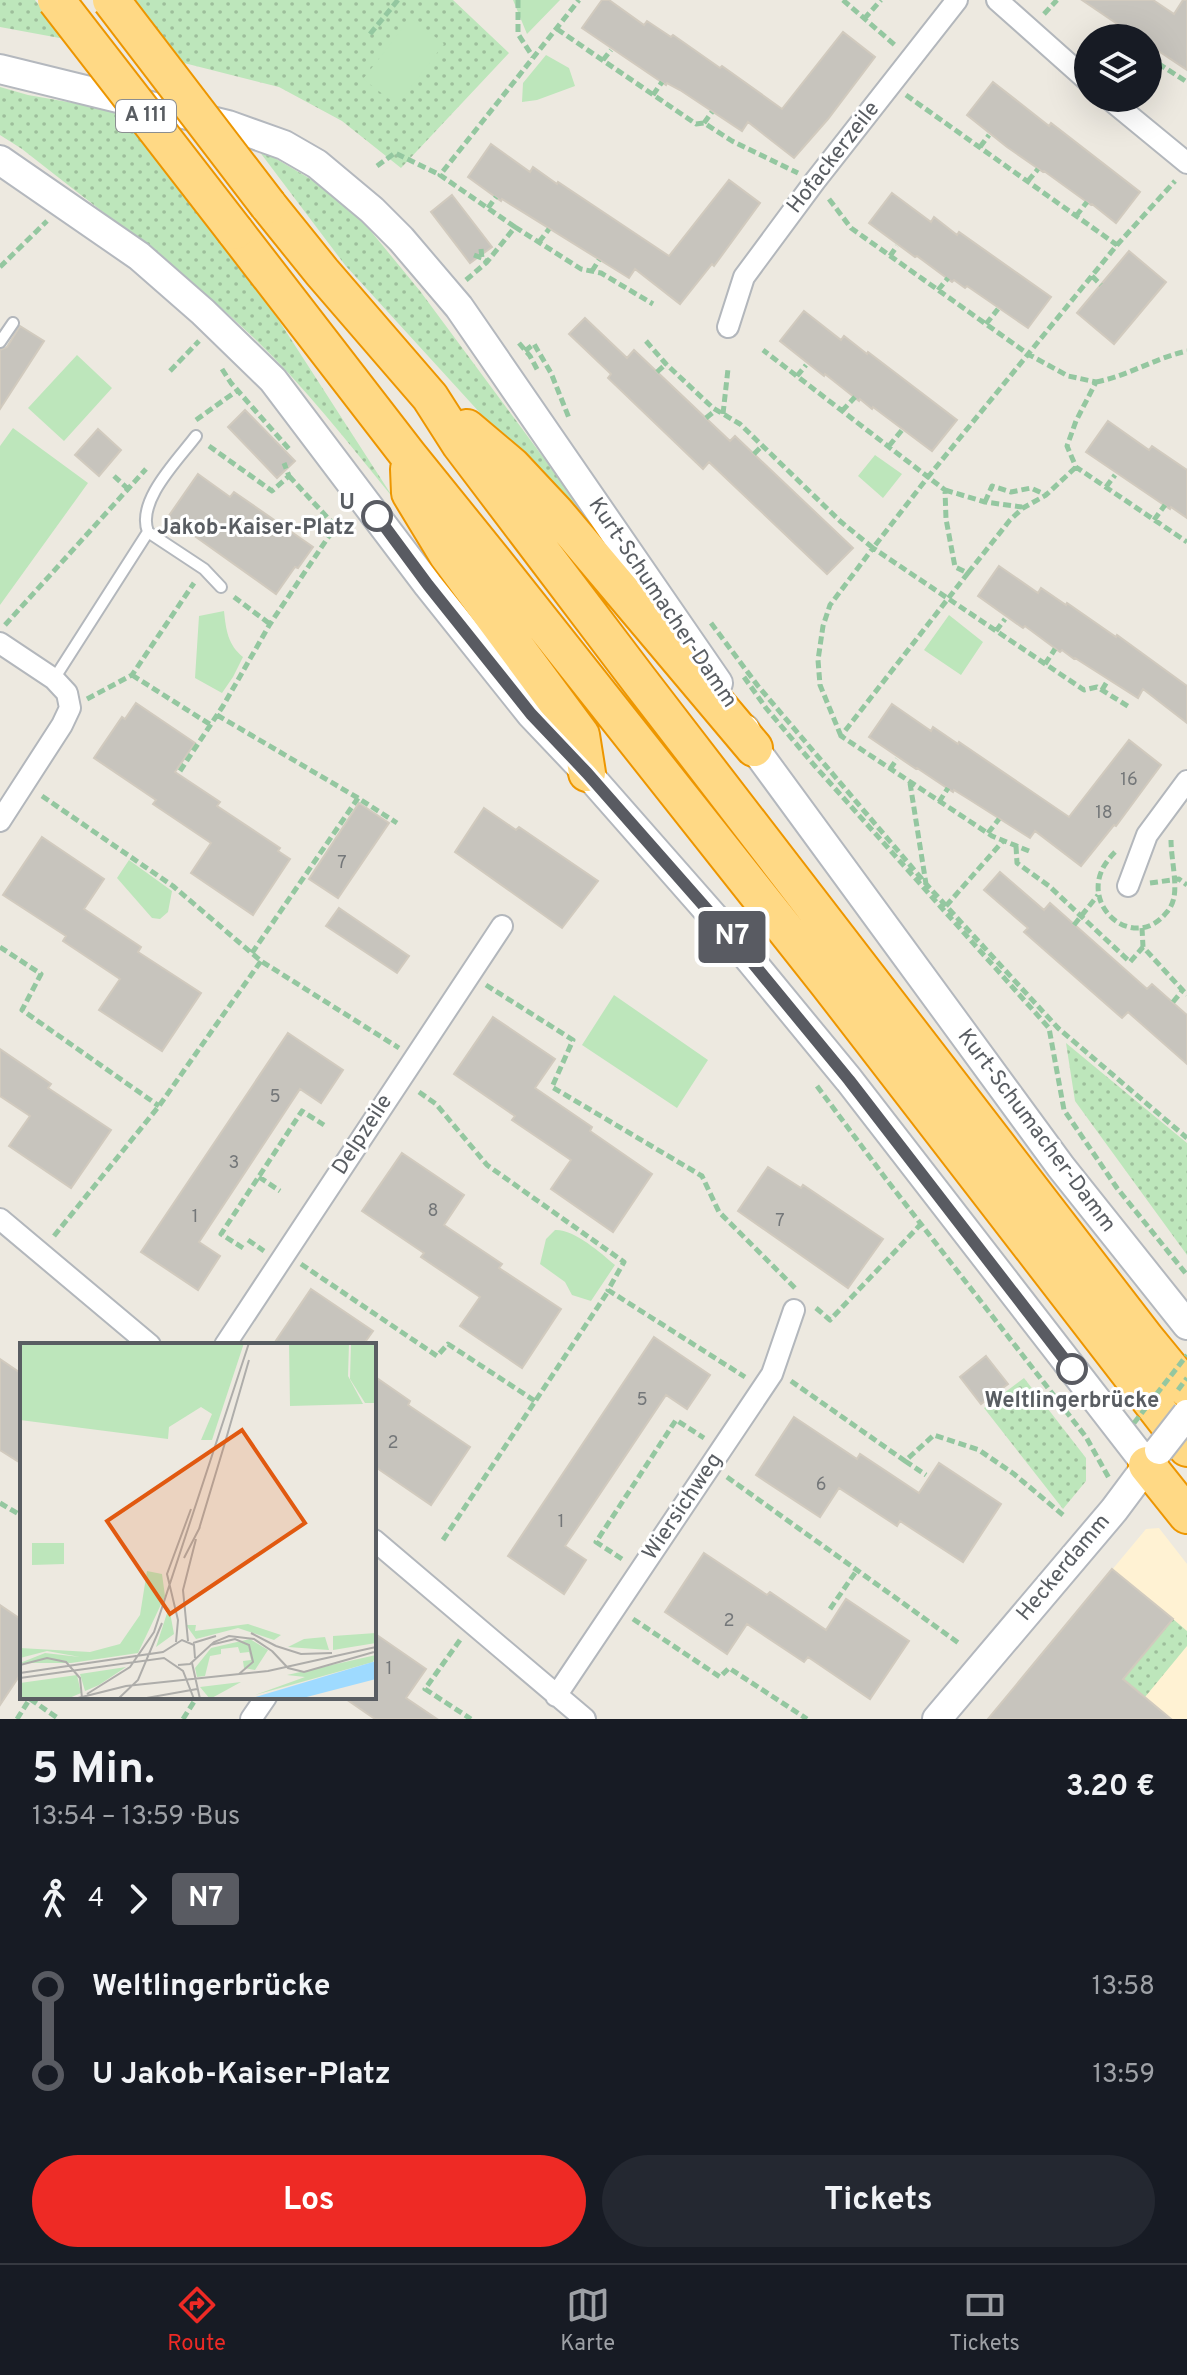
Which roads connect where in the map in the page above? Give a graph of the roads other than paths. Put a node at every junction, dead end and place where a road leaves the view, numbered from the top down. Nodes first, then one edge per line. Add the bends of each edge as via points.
1 (56, 0) edge
2 (111, 0) edge
3 (957, 0) edge
4 (997, 0) edge
5 (0, 69) edge
6 (1074, 69) edge
7 (1123, 112) edge
8 (0, 160) edge
9 (1183, 170) edge
10 (13, 323) dead end
11 (728, 327) dead end
12 (0, 342) edge
13 (430, 397) junction
14 (196, 436) road end
15 (408, 455) junction
16 (148, 532) junction
17 (221, 587) road end
18 (0, 643) edge
19 (54, 679) junction
20 (754, 748) junction
21 (587, 773) junction
22 (1187, 781) edge
23 (0, 821) edge
24 (1128, 886) road end
25 (502, 926) dead end
26 (3, 1228) edge
27 (794, 1310) dead end
28 (1187, 1325) edge
29 (148, 1343) edge
30 (226, 1343) edge
31 (1187, 1389) edge
32 (1187, 1414) edge
33 (1164, 1454) edge
34 (1187, 1515) edge
35 (376, 1542) edge
36 (556, 1696) junction
37 (265, 1699) edge
38 (251, 1719) edge
39 (585, 1719) edge
40 (937, 1719) edge

1 - 15 highway, A 111, bridge
2 - 13 highway, A 111, bridge via 286,227
3 - 11 street, Hofackerzeile via 744,277
4 - 6 street
5 - 20 main road, Kurt-Schumacher-Damm via 228,125 284,145 317,164 372,210 459,307 729,700
7 - 9 street
8 - 21 main road via 139,256 273,380 447,609 531,714
10 - 12 lane
13 - 20 highway via 512,466 556,513
13 - 31 highway, A 111 via 639,680
14 - 16 lane via 147,502
15 - 21 highway via 410,493 447,554 581,735
15 - 33 highway, A 111 via 827,982
16 - 17 lane via 204,569
16 - 19 lane
18 - 19 street
19 - 23 street via 67,693 70,708
20 - 28 main road, Kurt-Schumacher-Damm via 1061,1167
21 - 33 main road via 733,939
22 - 24 street via 1147,835
25 - 30 street, Delpzeile
26 - 29 street via 41,1253
27 - 36 street, Wiersichweg via 772,1374
32 - 33 main road, Heckerdamm, bridge
33 - 34 highway
33 - 40 main road, Heckerdamm
35 - 36 street
36 - 39 street
37 - 38 street

